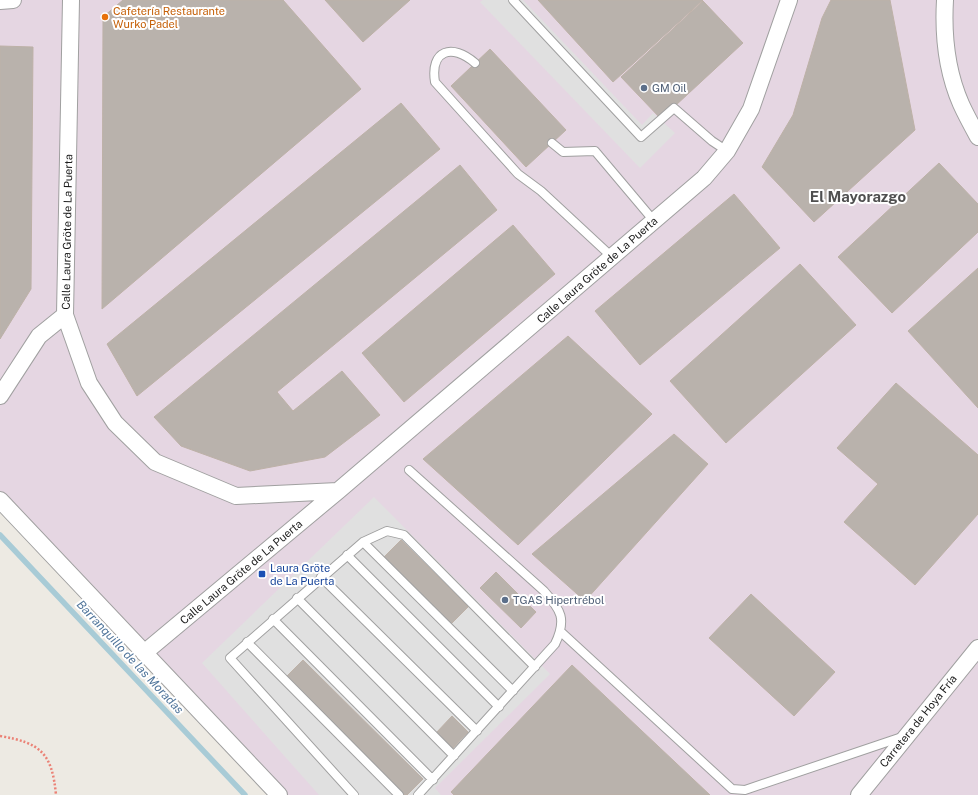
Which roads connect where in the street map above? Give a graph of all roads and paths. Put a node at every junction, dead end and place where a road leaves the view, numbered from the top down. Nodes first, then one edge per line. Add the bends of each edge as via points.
1 (13, 0) edge
2 (71, 0) edge
3 (513, 0) edge
4 (789, 0) edge
5 (945, 0) edge
6 (0, 1) edge
7 (476, 63) dead end
8 (978, 137) edge
9 (552, 143) dead end
10 (727, 151) junction
11 (654, 221) junction
12 (612, 257) junction
13 (65, 315) junction
14 (0, 396) edge
15 (409, 470) dead end
16 (338, 491) junction
17 (0, 500) edge
18 (363, 542) junction
19 (348, 555) junction
20 (321, 577) junction
21 (297, 598) junction
22 (273, 619) junction
23 (561, 632) junction
24 (247, 642) junction
25 (978, 648) edge
26 (144, 653) junction
27 (535, 667) junction
28 (513, 691) junction
29 (499, 706) junction
30 (477, 731) junction
31 (907, 735) junction
32 (0, 736) edge
33 (454, 756) junction
34 (433, 780) junction
35 (424, 793) edge
36 (56, 795) edge
37 (278, 795) edge
38 (354, 795) edge
39 (398, 795) edge
40 (858, 795) edge

1 - 6 street
2 - 13 street, Calle Laura Gröte de La Puerta
3 - 10 lane via 641,136 674,108
4 - 10 street, Calle Laura Gröte de La Puerta via 751,110
5 - 8 street via 944,25 949,65 960,103
7 - 12 lane via 457,51 449,50 435,62 435,82 518,174 541,191
9 - 11 lane via 563,152 595,151
10 - 11 street, Calle Laura Gröte de La Puerta via 704,178
11 - 12 street, Calle Laura Gröte de La Puerta
12 - 16 street, Calle Laura Gröte de La Puerta
13 - 14 street via 39,336
13 - 16 street, Calle Laura Gröte de La Puerta via 89,383 114,424 155,462 236,496
15 - 23 lane via 544,591 557,606 562,618
16 - 26 street, Calle Laura Gröte de La Puerta
17 - 26 street
18 - 19 lane
18 - 27 lane via 387,531 404,535
18 - 28 lane
19 - 20 lane
19 - 29 lane
20 - 21 lane
20 - 30 lane
21 - 22 lane
21 - 33 lane
22 - 24 lane
22 - 34 lane
23 - 27 lane via 555,644
23 - 31 lane via 732,789 745,790
24 - 38 lane via 230,658
24 - 39 lane
25 - 31 street, Carretera de Hoya Fría
26 - 37 street
27 - 28 lane
28 - 29 lane
29 - 30 lane
30 - 33 lane
31 - 40 street, Carretera de Hoya Fría
32 - 36 path via 20,739 42,750 54,773
33 - 34 lane
34 - 35 lane

